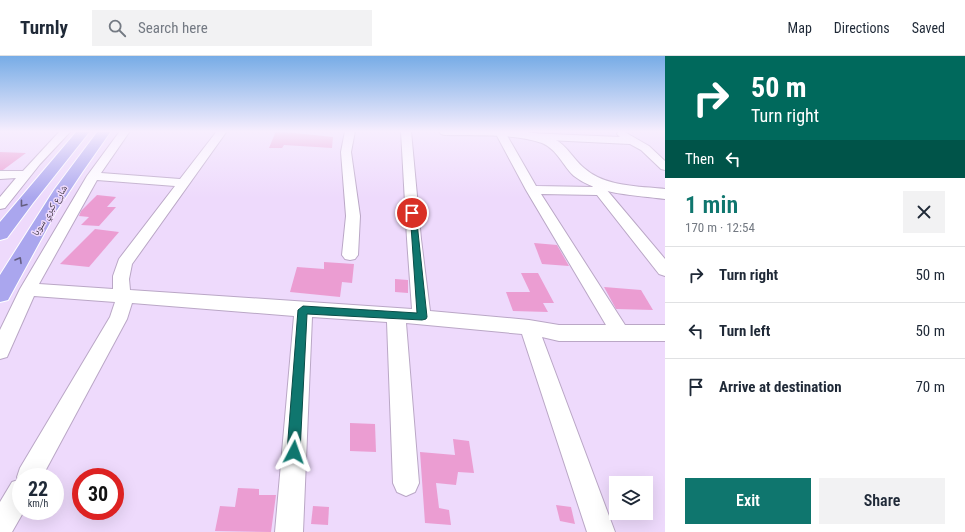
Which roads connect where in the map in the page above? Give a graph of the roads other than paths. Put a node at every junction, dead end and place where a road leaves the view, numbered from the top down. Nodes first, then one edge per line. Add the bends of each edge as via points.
1 (44, 153) edge
2 (65, 153) edge
3 (88, 153) edge
4 (109, 153) edge
5 (206, 153) edge
6 (346, 153) edge
7 (408, 153) edge
8 (508, 153) edge
9 (563, 153) edge
10 (650, 153) edge
11 (665, 167) edge
12 (0, 175) edge
13 (23, 175) junction
14 (93, 176) junction
15 (68, 180) junction
16 (41, 182) junction
17 (184, 183) junction
18 (598, 186) junction
19 (532, 190) junction
20 (665, 194) edge
21 (0, 197) edge
22 (0, 206) edge
23 (0, 234) edge
24 (350, 255) dead end
25 (665, 270) edge
26 (28, 289) junction
27 (0, 294) edge
28 (124, 296) junction
29 (303, 310) junction
30 (396, 315) junction
31 (422, 317) junction
32 (529, 327) junction
33 (620, 333) junction
34 (665, 333) edge
35 (0, 351) edge
36 (34, 468) edge
37 (406, 483) dead end
38 (12, 506) edge
39 (0, 527) edge
40 (289, 532) edge
41 (601, 532) edge

1 - 13 street
2 - 16 highway, شارع كبري سوبا
3 - 15 highway, شارع كبري سوبا
4 - 14 street
5 - 17 street
6 - 24 street via 353,216
7 - 31 street
8 - 19 street
9 - 18 street
10 - 11 street
12 - 13 street
13 - 21 street
13 - 22 street
14 - 17 street
14 - 26 street
15 - 16 highway
27 -> 15 highway, شارع كبري سوبا via 48,209
16 -> 23 highway, شارع كبري سوبا
17 - 28 street via 125,263 121,271 121,288
18 - 19 street
18 - 20 street
18 - 25 street
19 - 33 street
26 - 28 street
26 - 35 street
28 - 29 street
28 - 36 street via 124,306 118,320
29 - 30 street
29 - 40 street
30 - 31 street
30 - 37 street
31 - 32 street
32 - 33 street via 558,333
32 - 41 street
33 - 34 street
38 - 39 street

